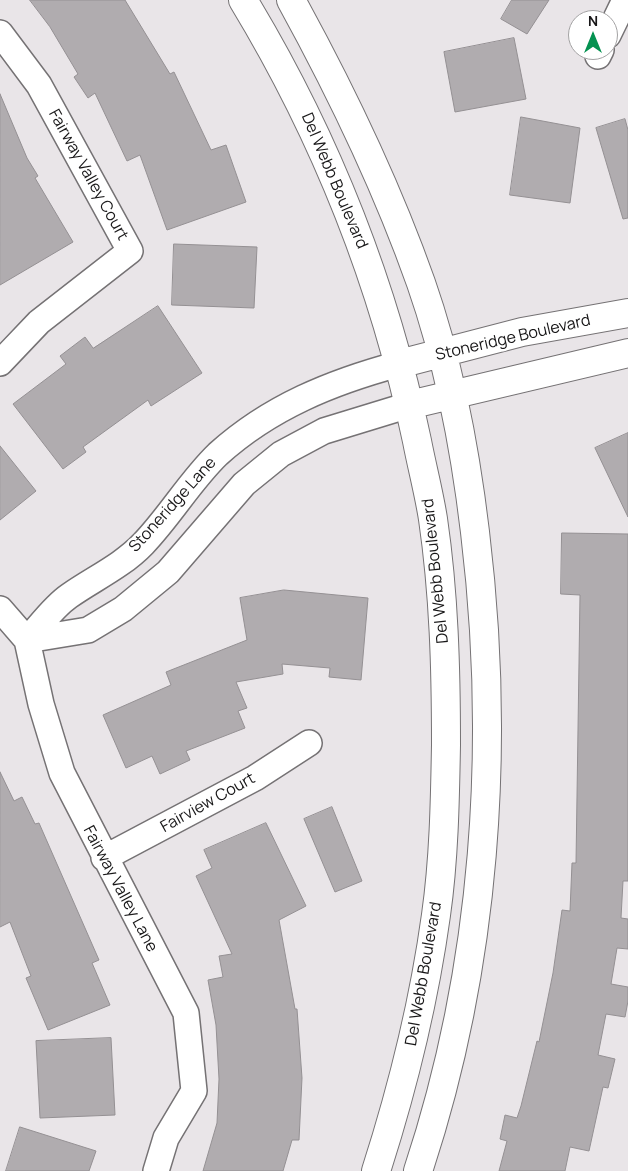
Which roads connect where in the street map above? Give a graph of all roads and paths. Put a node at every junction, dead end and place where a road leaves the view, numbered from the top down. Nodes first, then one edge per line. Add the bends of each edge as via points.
1 (243, 0) edge
2 (291, 0) edge
3 (625, 0) edge
4 (618, 14) edge
5 (0, 33) edge
6 (628, 313) edge
7 (628, 353) edge
8 (442, 354) junction
9 (0, 363) edge
10 (399, 364) junction
11 (453, 395) junction
12 (409, 405) junction
13 (0, 609) edge
14 (27, 640) junction
15 (309, 744) dead end
16 (104, 858) junction
17 (156, 1171) edge
18 (376, 1171) edge
19 (418, 1171) edge

1 - 10 street, Del Webb Boulevard via 322,145 352,217
2 - 8 street via 360,132 421,284
3 - 4 street
5 - 9 street, Fairway Valley Court via 39,85 130,251 39,322
6 - 8 street, Stoneridge Boulevard via 522,332
7 - 11 street
8 - 10 street, Stoneridge Boulevard
8 - 11 street
10 - 12 street, Del Webb Boulevard
10 - 14 street, Stoneridge Lane via 308,394 259,422 218,455 142,545 101,577 67,597
11 - 12 street
11 - 19 street via 466,460 481,581 487,662 487,781 476,917 464,992 456,1036
12 - 14 street via 324,431 281,454 244,484 168,572 123,609 88,630
12 - 18 street, Del Webb Boulevard via 433,518 440,584 446,665 445,789 436,914 425,983 404,1076
13 - 14 street, Fairway Valley Lane
14 - 16 street, Fairway Valley Lane via 41,704 62,773
15 - 16 street, Fairview Court via 255,778
16 - 17 street, Fairway Valley Lane via 186,1013 194,1091 166,1138

